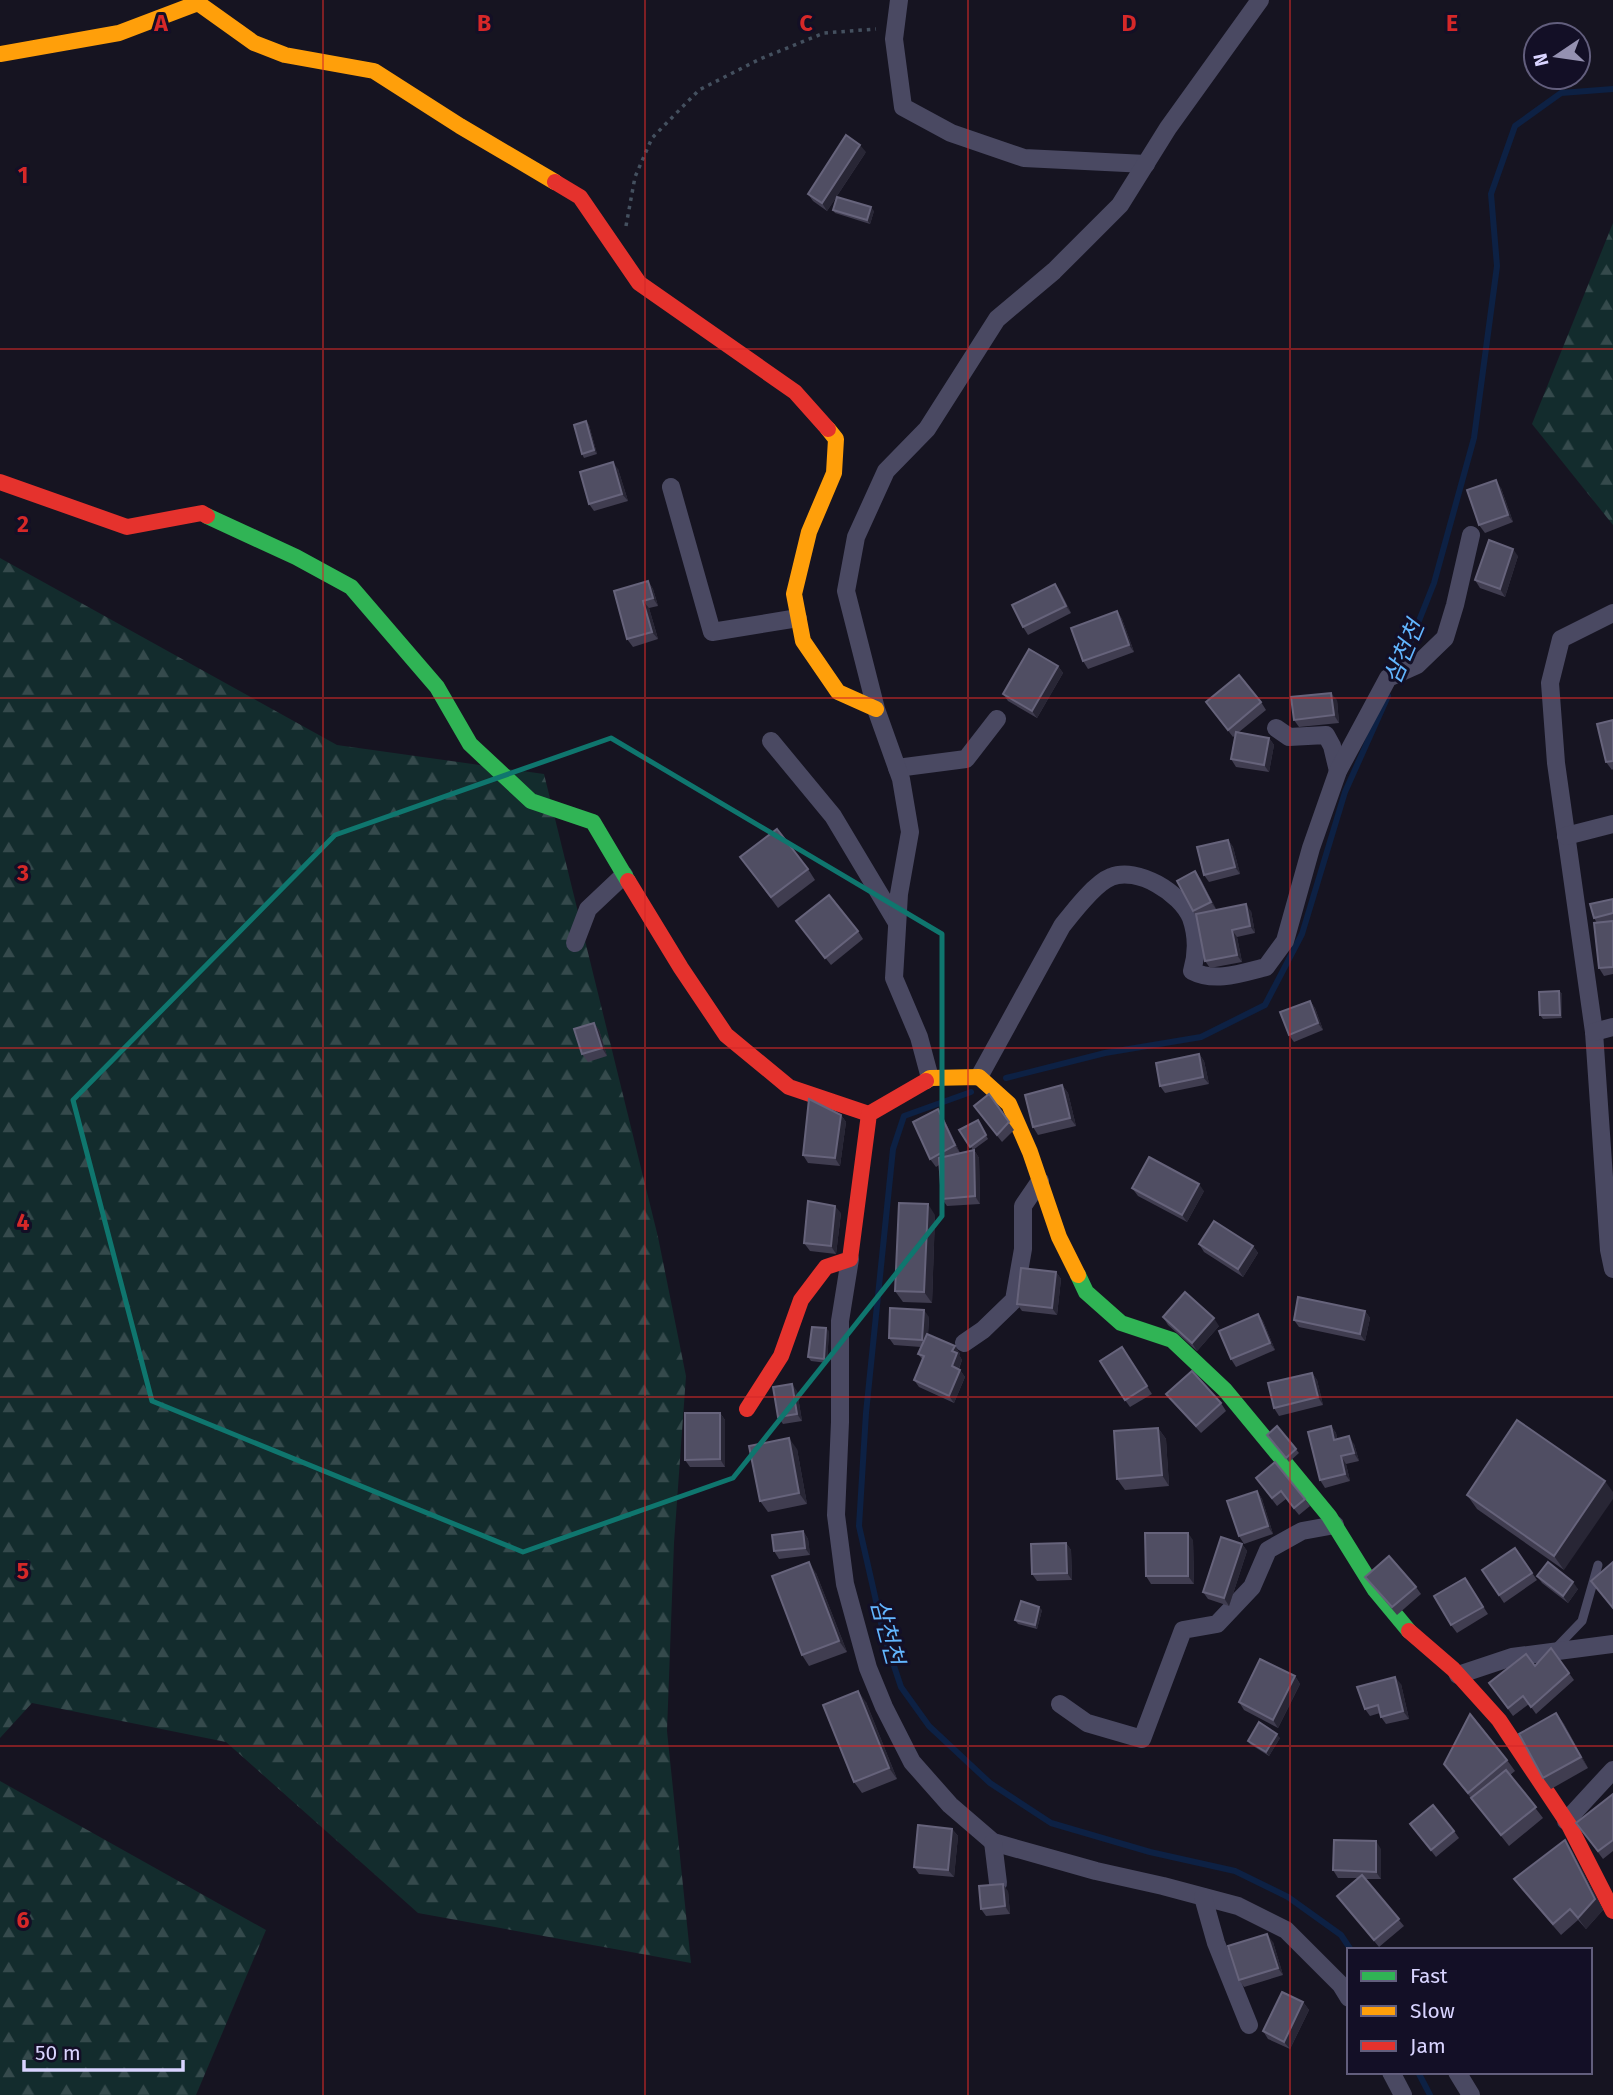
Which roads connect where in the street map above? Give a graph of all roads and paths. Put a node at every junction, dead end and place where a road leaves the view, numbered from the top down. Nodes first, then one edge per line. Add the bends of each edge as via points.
1 (899, 0) edge
2 (1260, 0) edge
3 (895, 28) junction
4 (0, 54) edge
5 (1146, 164) junction
6 (619, 253) junction
7 (0, 482) edge
8 (671, 487) dead end
9 (1471, 535) dead end
10 (1613, 613) edge
11 (798, 618) junction
12 (876, 709) junction
13 (997, 719) dead end
14 (1276, 727) dead end
15 (771, 741) dead end
16 (897, 768) junction
17 (1338, 771) junction
18 (1613, 824) edge
19 (1566, 836) junction
20 (624, 875) junction
21 (897, 923) junction
22 (575, 943) dead end
23 (1613, 1027) edge
24 (1594, 1031) junction
25 (979, 1077) junction
26 (930, 1078) junction
27 (869, 1114) junction
28 (1040, 1181) junction
29 (850, 1259) junction
30 (1613, 1269) edge
31 (964, 1343) dead end
32 (747, 1409) dead end
33 (1335, 1525) junction
34 (1598, 1564) dead end
35 (1613, 1644) edge
36 (1552, 1652) junction
37 (1458, 1675) junction
38 (1060, 1704) dead end
39 (1613, 1770) edge
40 (1566, 1821) junction
41 (993, 1842) junction
42 (998, 1883) edge
43 (1203, 1897) junction
44 (1613, 1911) edge
45 (1346, 1988) edge
46 (1249, 2025) dead end
47 (1392, 2074) edge
48 (1458, 2074) edge
49 (1404, 2095) edge
50 (1471, 2095) edge

1 - 3 street
2 - 5 street
3 - 5 street via 903,107 951,133 1024,158
3 - 6 path via 824,33 699,90 652,138 635,177
4 - 6 street via 120,33 198,3 254,43 285,55 374,71 580,197
5 - 12 street via 1120,205 1054,271 997,319 927,429 887,471 856,537 846,591
6 - 11 street via 639,283 795,392 836,439 834,473 809,532 794,594
7 - 20 street via 127,527 202,513 351,587 437,687 470,744 531,801 593,822
8 - 11 street via 712,632
9 - 17 street via 1445,638 1414,667 1388,678
10 - 19 street via 1561,639 1549,683
11 - 12 street via 803,641 838,692
12 - 16 street
13 - 16 street via 966,759
14 - 17 street via 1289,737 1326,735
15 - 21 street via 833,816
16 - 21 street via 910,832
17 - 25 street via 1285,941 1266,967 1231,976 1204,977 1192,971 1197,953 1191,919 1181,901 1152,882 1126,873 1109,877 1062,926
18 - 19 street
19 - 24 street
20 - 22 street via 588,909
20 - 27 street via 726,1035 789,1087
21 - 26 street via 894,978 919,1037
23 - 24 street
24 - 30 street
25 - 26 street
25 - 28 street via 1009,1104
26 - 27 street
27 - 29 street
28 - 31 street via 1023,1206 1023,1249 1014,1300
28 - 33 street via 1059,1237 1086,1292 1121,1323 1172,1339 1225,1390
29 - 32 street via 825,1267 801,1300 781,1356
29 - 41 street via 840,1321 836,1515 845,1584 868,1668 912,1762 950,1805
33 - 37 street via 1374,1590 1412,1635
33 - 38 street via 1302,1531 1268,1550 1252,1587 1217,1624 1183,1630 1142,1739 1087,1723
34 - 36 lane via 1582,1621
35 - 36 street
36 - 37 street via 1512,1657
37 - 40 street via 1499,1720
39 - 40 street
40 - 44 street
41 - 42 street
41 - 43 street
43 - 45 street via 1238,1906 1286,1930
43 - 46 street
47 - 49 street
48 - 50 street

